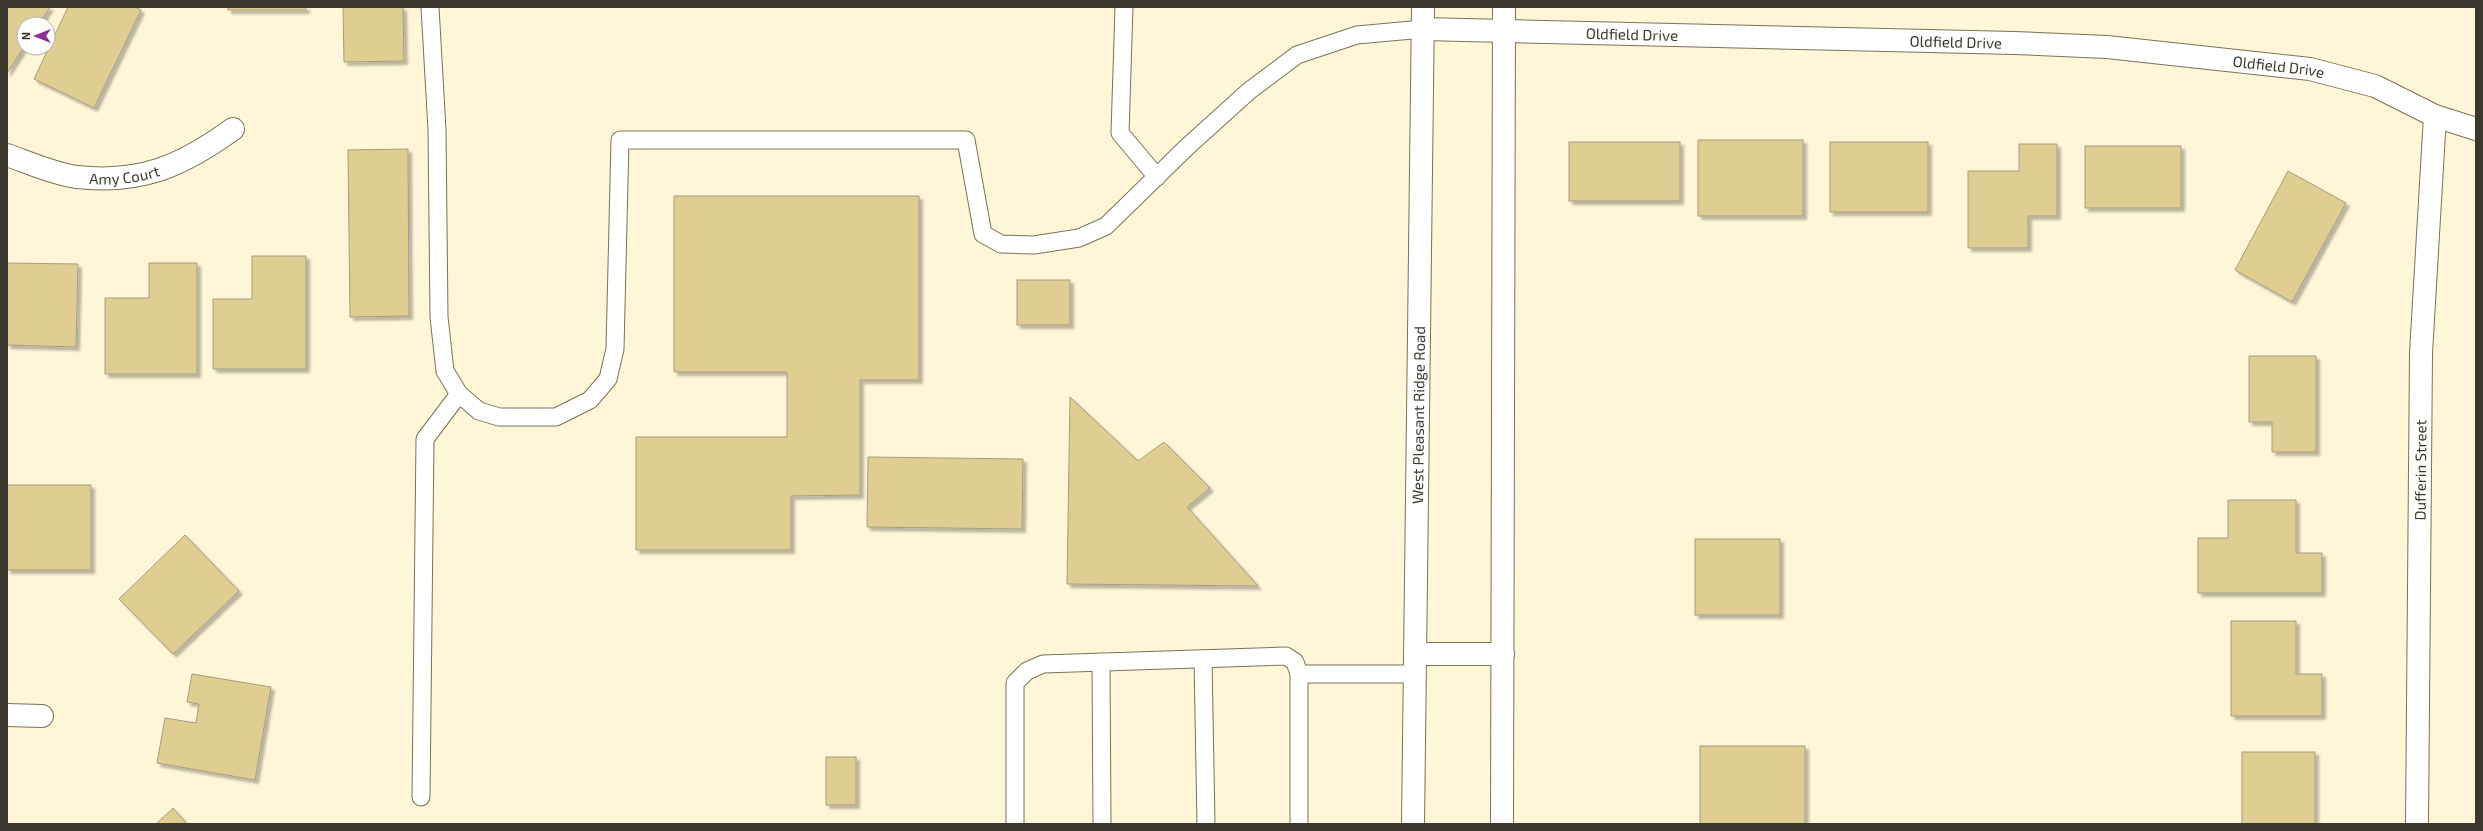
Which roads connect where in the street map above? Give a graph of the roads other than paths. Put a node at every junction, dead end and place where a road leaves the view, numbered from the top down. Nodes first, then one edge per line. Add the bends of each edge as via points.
1 (430, 7) edge
2 (1124, 7) edge
3 (1423, 7) edge
4 (1504, 7) edge
5 (1423, 29) junction
6 (1504, 30) junction
7 (2435, 116) junction
8 (233, 129) dead end
9 (2476, 129) edge
10 (7, 155) edge
11 (1157, 177) junction
12 (459, 394) junction
13 (1503, 654) junction
14 (1203, 659) junction
15 (1101, 662) junction
16 (1415, 664) junction
17 (1299, 674) junction
18 (7, 715) edge
19 (42, 716) dead end
20 (421, 797) dead end
21 (1015, 824) edge
22 (1102, 824) edge
23 (1206, 824) edge
24 (1299, 824) edge
25 (1413, 824) edge
26 (1502, 824) edge
27 (2417, 824) edge

1 - 12 lane via 437,130 439,317 445,371
2 - 11 lane via 1120,133
3 - 5 street, West Pleasant Ridge Road
4 - 6 street
5 - 6 street, Oldfield Drive
5 - 11 lane via 1356,35 1297,55 1249,91
5 - 16 street, West Pleasant Ridge Road
6 - 7 street, Oldfield Drive via 2107,47 2310,69 2375,86
6 - 13 street
7 - 9 street, Oldfield Drive
7 - 27 street, Dufferin Street via 2421,353
8 - 10 street, Amy Court via 201,152 166,169 133,177 76,177
11 - 12 lane via 1106,226 1086,235 1034,245 1001,244 983,234 966,140 620,140 615,349 608,379 590,400 556,417 498,417 479,411
12 - 20 lane via 425,439
13 - 16 street
13 - 26 street
14 - 15 lane
14 - 17 lane via 1286,656 1295,662
14 - 23 lane
15 - 21 lane via 1043,664 1027,671 1015,684
15 - 22 lane
16 - 17 lane
16 - 25 street, West Pleasant Ridge Road
17 - 24 lane
18 - 19 street

